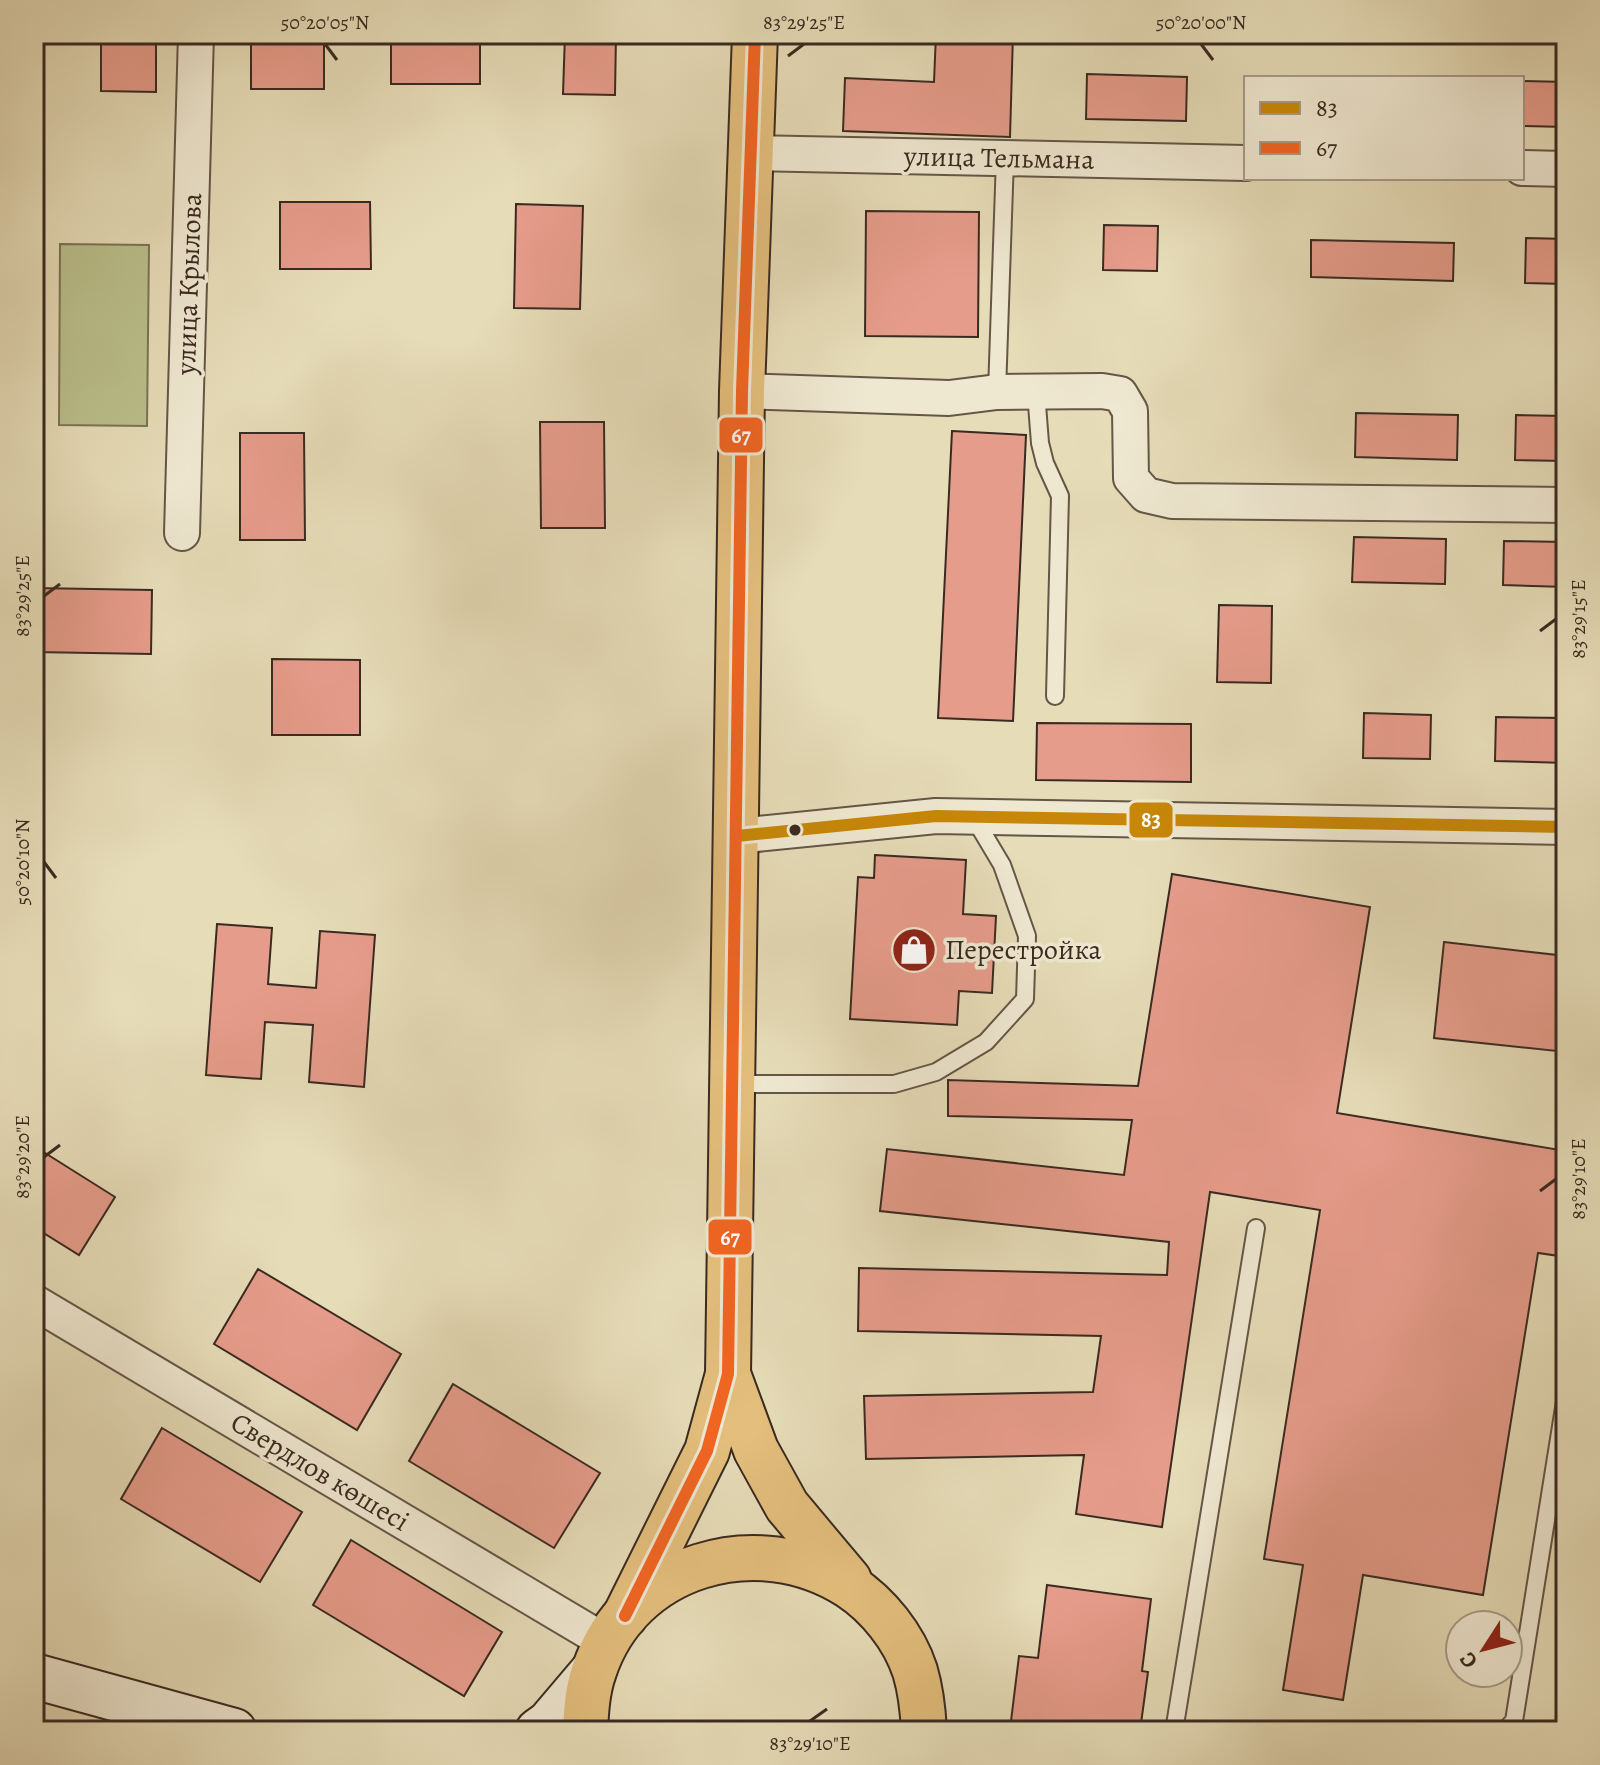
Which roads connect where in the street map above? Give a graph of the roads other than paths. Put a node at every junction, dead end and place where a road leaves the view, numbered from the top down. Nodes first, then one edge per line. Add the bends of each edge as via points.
1 (196, 34) edge
2 (755, 34) edge
3 (753, 153) junction
4 (1005, 158) junction
5 (1244, 163) edge
6 (1524, 168) edge
7 (1566, 169) edge
8 (742, 391) junction
9 (997, 392) junction
10 (1036, 392) junction
11 (1566, 505) edge
12 (182, 533) dead end
13 (1055, 696) dead end
14 (973, 816) junction
15 (1566, 827) edge
16 (737, 836) junction
17 (733, 1084) junction
18 (1256, 1228) dead end
19 (34, 1302) edge
20 (728, 1374) junction
21 (1566, 1395) edge
22 (859, 1593) junction
23 (608, 1643) junction
24 (34, 1676) edge
25 (927, 1721) edge
26 (234, 1731) edge
27 (538, 1731) edge
28 (585, 1731) edge
29 (1174, 1731) edge
30 (1504, 1731) edge

1 - 12 street, улица Крылова
2 - 3 main road
3 - 4 street, улица Тельмана
3 - 8 main road
4 - 5 street, улица Тельмана
4 - 9 lane
6 - 7 street
8 - 9 street via 949,398
8 - 16 main road
9 - 10 street
10 - 11 street via 1120,394 1130,411 1131,478 1146,495 1172,501
10 - 13 lane via 1040,443 1060,496
14 - 15 street
14 - 16 street
14 - 17 lane via 1002,865 1027,936 1025,999 986,1042 936,1072 894,1084
16 - 17 main road
17 - 20 main road
18 - 29 lane
19 - 23 street, Свердлов көшесі
20 - 22 main road via 756,1450 787,1506
20 - 23 main road via 707,1451
21 - 30 lane via 1514,1721
22 - 23 main road via 802,1563 738,1557 706,1564 648,1593
22 - 25 main road via 901,1641
23 - 27 street
23 - 28 main road via 586,1701
24 - 26 street

